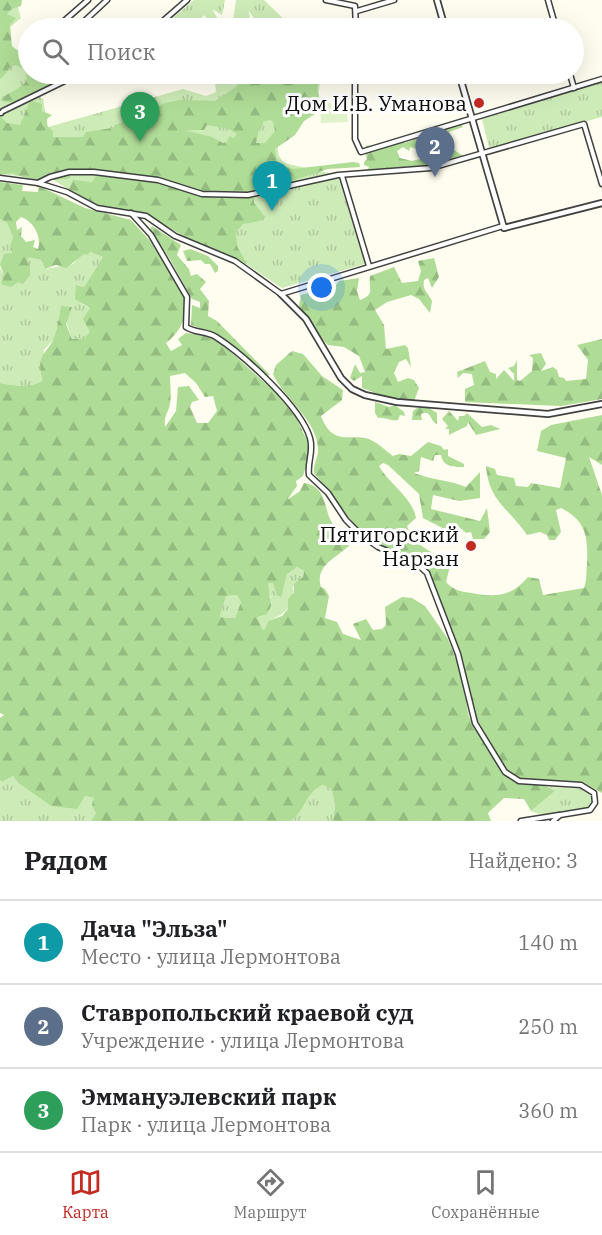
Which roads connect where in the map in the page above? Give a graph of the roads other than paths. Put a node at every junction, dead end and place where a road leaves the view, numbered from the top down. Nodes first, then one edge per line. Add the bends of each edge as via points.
1 (88, 0) edge
2 (107, 0) edge
3 (187, 0) edge
4 (326, 0) edge
5 (394, 0) edge
6 (436, 0) edge
7 (548, 0) edge
8 (357, 11) junction
9 (67, 18) edge
10 (88, 18) edge
11 (166, 18) edge
12 (357, 18) edge
13 (442, 18) edge
14 (553, 18) edge
15 (602, 79) edge
16 (58, 84) edge
17 (355, 84) edge
18 (462, 84) edge
19 (573, 84) edge
20 (574, 88) junction
21 (1, 112) edge
22 (472, 118) junction
23 (483, 153) junction
24 (342, 176) junction
25 (0, 178) edge
26 (38, 183) junction
27 (602, 184) edge
28 (602, 203) edge
29 (131, 213) junction
30 (505, 227) junction
31 (369, 266) junction
32 (281, 294) junction
33 (602, 404) edge
34 (560, 815) junction
35 (534, 819) edge
36 (521, 821) edge
37 (553, 821) edge

1 - 9 street
2 - 10 street
3 - 11 street
4 - 8 street via 352,4
5 - 8 street
6 - 13 street
7 - 14 street
8 - 12 street
15 - 20 street
16 - 21 street
17 - 22 street via 355,139 362,152
18 - 22 street
19 - 20 street
20 - 22 street
22 - 23 street
23 - 24 street via 431,168
23 - 27 street via 584,124
23 - 30 street
24 - 26 street via 248,195 219,196 158,180 94,172 69,172
24 - 31 street
25 - 26 street
26 - 29 street via 67,192 87,205
28 - 30 street
29 - 32 street via 146,216 175,236 235,261
29 - 34 street via 151,235 187,297 186,327 217,338 285,397 310,437 313,451 309,475 361,535 378,547 417,563 428,573 458,654 475,723 505,772 519,781 581,786 594,793 595,803 590,810
30 - 31 street
31 - 32 street
32 - 33 street via 306,319 347,385 358,392 452,407 549,414
34 - 35 street
34 - 37 street
35 - 36 street

